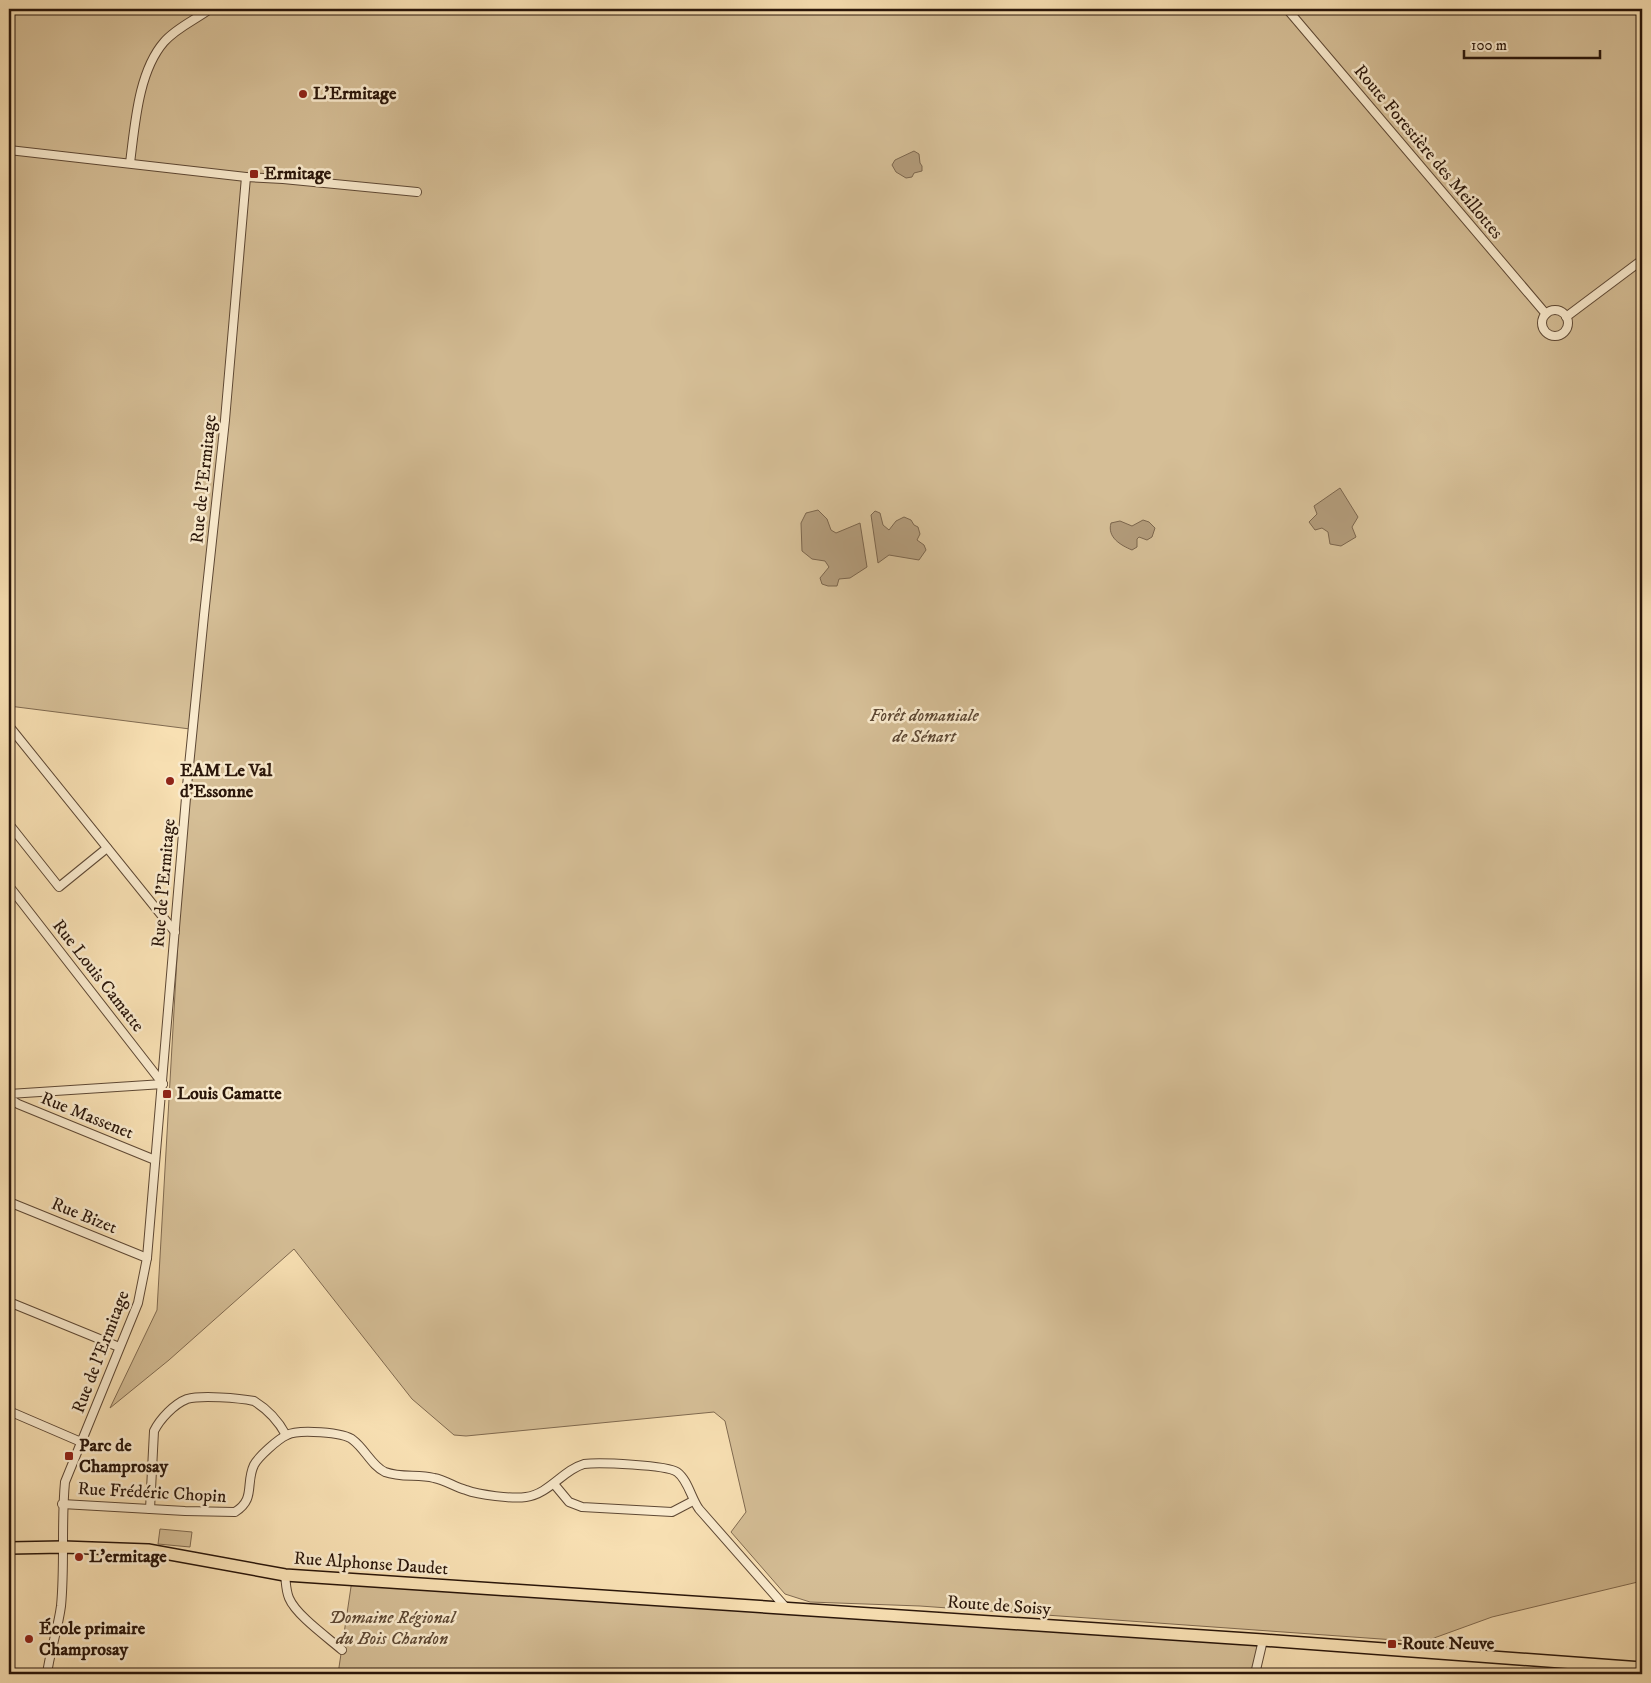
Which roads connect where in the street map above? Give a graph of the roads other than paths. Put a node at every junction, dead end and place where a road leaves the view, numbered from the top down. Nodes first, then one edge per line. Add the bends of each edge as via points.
1 (210, 9) edge
2 (1287, 9) edge
3 (9, 150) edge
4 (130, 163) junction
5 (246, 178) junction
6 (417, 192) dead end
7 (1642, 260) edge
8 (1546, 314) junction
9 (1566, 317) junction
10 (9, 726) edge
11 (9, 824) edge
12 (107, 848) junction
13 (9, 886) edge
14 (175, 932) junction
15 (163, 1084) junction
16 (9, 1094) edge
17 (9, 1098) edge
18 (155, 1160) junction
19 (9, 1202) edge
20 (148, 1258) junction
21 (9, 1302) edge
22 (119, 1347) junction
23 (9, 1411) edge
24 (286, 1435) junction
25 (82, 1442) junction
26 (554, 1484) junction
27 (693, 1501) junction
28 (62, 1504) junction
29 (150, 1509) junction
30 (63, 1547) junction
31 (9, 1548) edge
32 (286, 1575) junction
33 (733, 1606) joint
34 (787, 1609) junction
35 (1263, 1640) junction
36 (342, 1650) dead end
37 (1642, 1668) edge
38 (47, 1674) edge
39 (1255, 1674) edge

1 - 4 street via 164,42 152,58 144,76
2 - 8 street, Route Forestière des Meillottes
3 - 4 street
4 - 5 street
5 - 6 street
5 - 14 street, Rue de l'Ermitage
7 - 9 street
8 - 9 street via 1558,310
8 - 9 street via 1542,321 1544,329 1554,335 1565,331
10 - 12 street
11 - 12 street via 59,887
12 - 14 street
13 - 15 street, Rue Louis Camatte
14 - 15 street, Rue de l'Ermitage
15 - 16 street
15 - 18 street, Rue de l'Ermitage
17 - 18 street, Rue Massenet
18 - 20 street, Rue de l'Ermitage
19 - 20 street, Rue Bizet
20 - 22 street, Rue de l'Ermitage via 138,1303
21 - 22 street
22 - 25 street, Rue de l'Ermitage
23 - 25 street
24 - 26 street via 300,1432 347,1436 383,1471 434,1478 472,1492 526,1497
24 - 29 street, Rue Frédéric Chopin via 254,1464 246,1502 235,1512
24 - 29 street via 281,1426 254,1401 197,1398 178,1404 154,1431
25 - 28 street, Rue de l'Ermitage via 64,1482
26 - 27 street via 568,1502 582,1506 672,1512
26 - 27 street via 584,1464 671,1469 683,1477
27 - 34 street
28 - 29 street, Rue Frédéric Chopin
28 - 30 street, Rue de l'Ermitage
30 - 31 main road, Rue Alphonse Daudet
30 - 32 main road, Rue Alphonse Daudet via 148,1550
30 - 38 street, Rue de l'Ermitage via 60,1608
32 - 33 main road, Rue Alphonse Daudet
32 - 36 street via 286,1588 292,1604
33 - 34 main road, Route de Soisy
34 - 35 main road, Route de Soisy
35 - 37 main road, Route de Soisy
35 - 39 street

